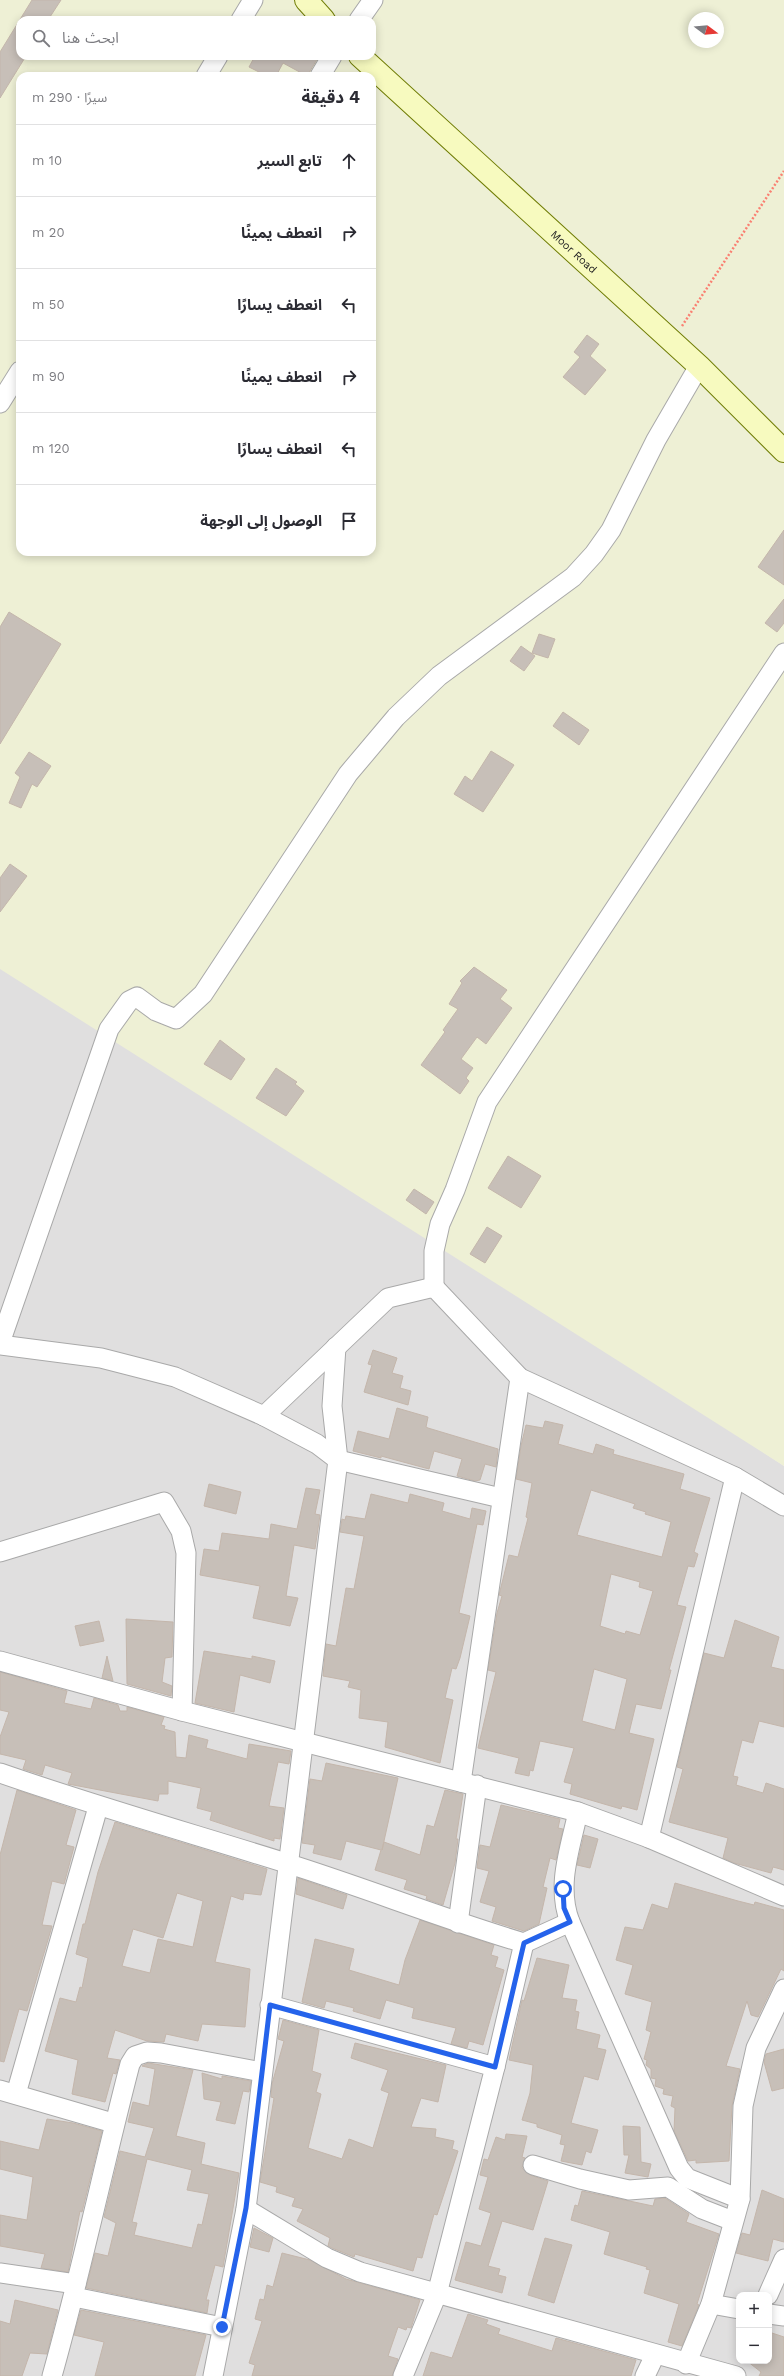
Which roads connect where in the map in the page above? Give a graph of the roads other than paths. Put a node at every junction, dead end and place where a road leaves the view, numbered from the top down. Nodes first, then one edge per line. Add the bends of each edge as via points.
1 (253, 0) edge
2 (306, 0) edge
3 (373, 0) edge
4 (243, 16) edge
5 (320, 16) edge
6 (362, 16) edge
7 (216, 60) edge
8 (330, 60) edge
9 (364, 60) edge
10 (208, 72) edge
11 (322, 72) edge
12 (699, 366) junction
13 (16, 377) edge
14 (0, 403) edge
15 (784, 451) edge
16 (784, 653) edge
17 (434, 1287) junction
18 (0, 1344) edge
19 (336, 1347) junction
20 (520, 1378) junction
21 (264, 1416) junction
22 (338, 1460) junction
23 (735, 1477) junction
24 (501, 1498) junction
25 (784, 1506) edge
26 (0, 1552) edge
27 (0, 1661) edge
28 (182, 1711) junction
29 (303, 1742) junction
30 (0, 1774) edge
31 (469, 1784) junction
32 (98, 1807) junction
33 (578, 1812) junction
34 (649, 1838) junction
35 (287, 1863) junction
36 (784, 1896) edge
37 (570, 1922) junction
38 (458, 1923) junction
39 (524, 1943) junction
40 (782, 1998) edge
41 (270, 2005) junction
42 (495, 2067) junction
43 (262, 2072) junction
44 (8, 2092) edge
45 (113, 2123) junction
46 (533, 2165) dead end
47 (740, 2199) junction
48 (246, 2208) junction
49 (734, 2221) junction
50 (784, 2259) edge
51 (0, 2273) edge
52 (75, 2290) junction
53 (769, 2292) edge
54 (437, 2294) junction
55 (711, 2304) junction
56 (736, 2308) edge
57 (772, 2314) edge
58 (784, 2316) edge
59 (222, 2327) junction
60 (655, 2355) junction
61 (686, 2364) junction
62 (52, 2376) edge
63 (213, 2376) edge
64 (404, 2376) edge
65 (645, 2376) edge
66 (736, 2376) edge

1 - 4 street
2 - 5 street
3 - 6 street
7 - 10 street
8 - 11 street
9 - 12 street, Moor Road
12 - 15 street, Moor Road
12 - 18 street via 656,440 611,530 594,554 573,577 439,676 396,717 348,774 203,994 176,1019 156,1010 138,997 129,1001 108,1029
13 - 14 street
16 - 17 street via 487,1102 440,1224 434,1251
17 - 19 street via 388,1298
17 - 20 street
18 - 21 street via 101,1358 175,1377
19 - 21 street
19 - 22 street via 332,1406
20 - 23 street
20 - 24 street
21 - 22 street via 312,1440
22 - 24 street
22 - 29 street
23 - 25 street
23 - 34 street
24 - 31 street
26 - 28 street via 164,1502 181,1531 186,1553
27 - 28 street
28 - 29 street
29 - 31 street
29 - 35 street
30 - 32 street
31 - 33 street
31 - 38 street
32 - 35 street
32 - 44 street
33 - 34 street
33 - 37 street via 563,1889 564,1908
34 - 36 street
35 - 38 street
35 - 41 street
37 - 39 street
37 - 47 street via 679,2168 687,2178
38 - 39 street
39 - 42 street
40 - 47 street via 756,2048 743,2106
41 - 42 street
41 - 43 street
42 - 54 street
43 - 45 street via 161,2053 147,2052 135,2056 130,2064
43 - 48 street
44 - 45 street
45 - 52 street
46 - 49 street via 629,2190 668,2187 702,2209
47 - 49 street
48 - 54 street via 327,2258 360,2272
48 - 59 street
49 - 55 street
50 - 53 street
51 - 52 street
52 - 59 street
52 - 62 street
54 - 60 street
54 - 64 street
55 - 56 street
55 - 61 street
57 - 58 street
59 - 63 street
60 - 61 street
60 - 65 street
61 - 66 street

